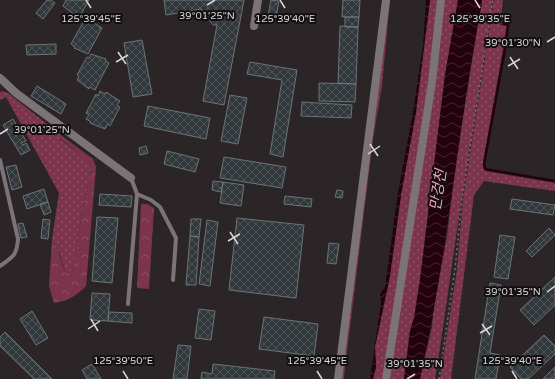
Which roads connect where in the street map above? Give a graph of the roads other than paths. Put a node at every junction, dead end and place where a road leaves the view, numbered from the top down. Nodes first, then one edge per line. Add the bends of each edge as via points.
1 (258, 0) edge
2 (386, 0) edge
3 (441, 0) edge
4 (254, 26) dead end
5 (0, 78) edge
6 (0, 160) edge
7 (131, 178) joint
8 (137, 194) junction
9 (0, 266) edge
10 (173, 280) dead end
11 (128, 304) dead end
12 (338, 379) edge
13 (386, 379) edge

1 - 4 street
2 - 12 street
3 - 13 street via 432,82
5 - 7 street via 16,93
6 - 9 lane via 18,239 18,251
7 - 8 lane
8 - 10 lane via 160,207 176,238
8 - 11 lane

